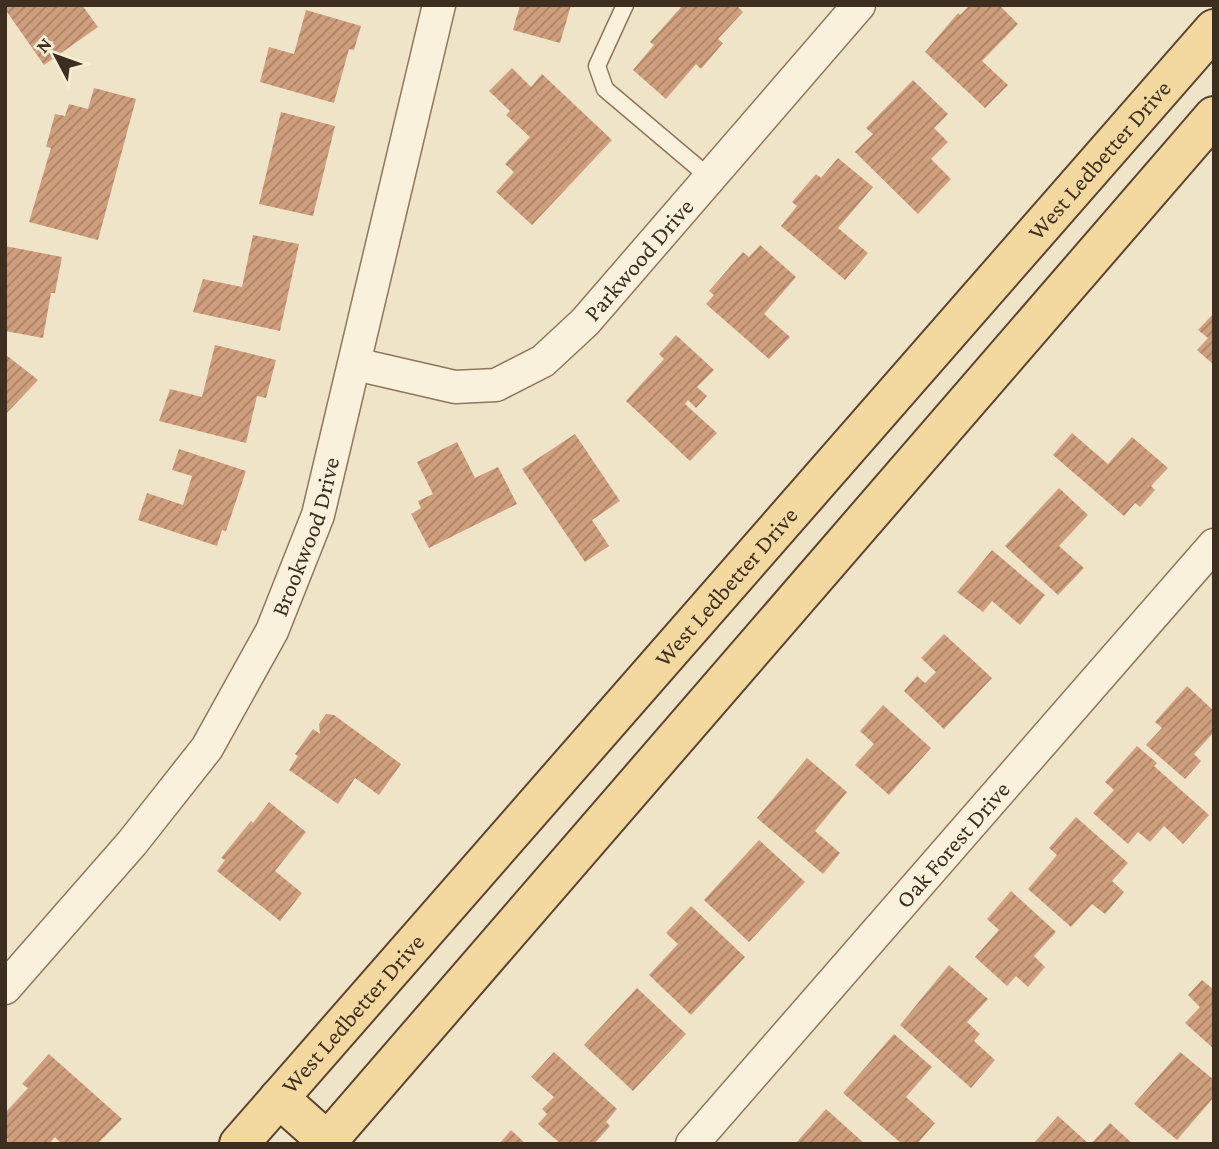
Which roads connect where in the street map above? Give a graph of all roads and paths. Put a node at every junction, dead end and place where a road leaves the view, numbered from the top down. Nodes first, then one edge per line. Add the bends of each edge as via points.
1 (439, 5) edge
2 (625, 5) edge
3 (859, 5) edge
4 (1214, 29) edge
5 (1214, 116) edge
6 (709, 177) junction
7 (355, 364) junction
8 (1214, 545) edge
9 (5, 988) edge
10 (279, 1098) junction
11 (326, 1142) edge
12 (239, 1144) edge
13 (692, 1144) edge

1 - 7 street, Brookwood Drive
2 - 6 lane via 597,66 605,89
3 - 6 street, Parkwood Drive
4 - 10 main road, West Ledbetter Drive
5 - 11 main road
6 - 7 street, Parkwood Drive via 585,323 544,361 496,385 455,387
7 - 9 street, Brookwood Drive via 318,515 272,631 207,748 132,843
8 - 13 street, Oak Forest Drive
10 - 11 main road
10 - 12 main road, West Ledbetter Drive

